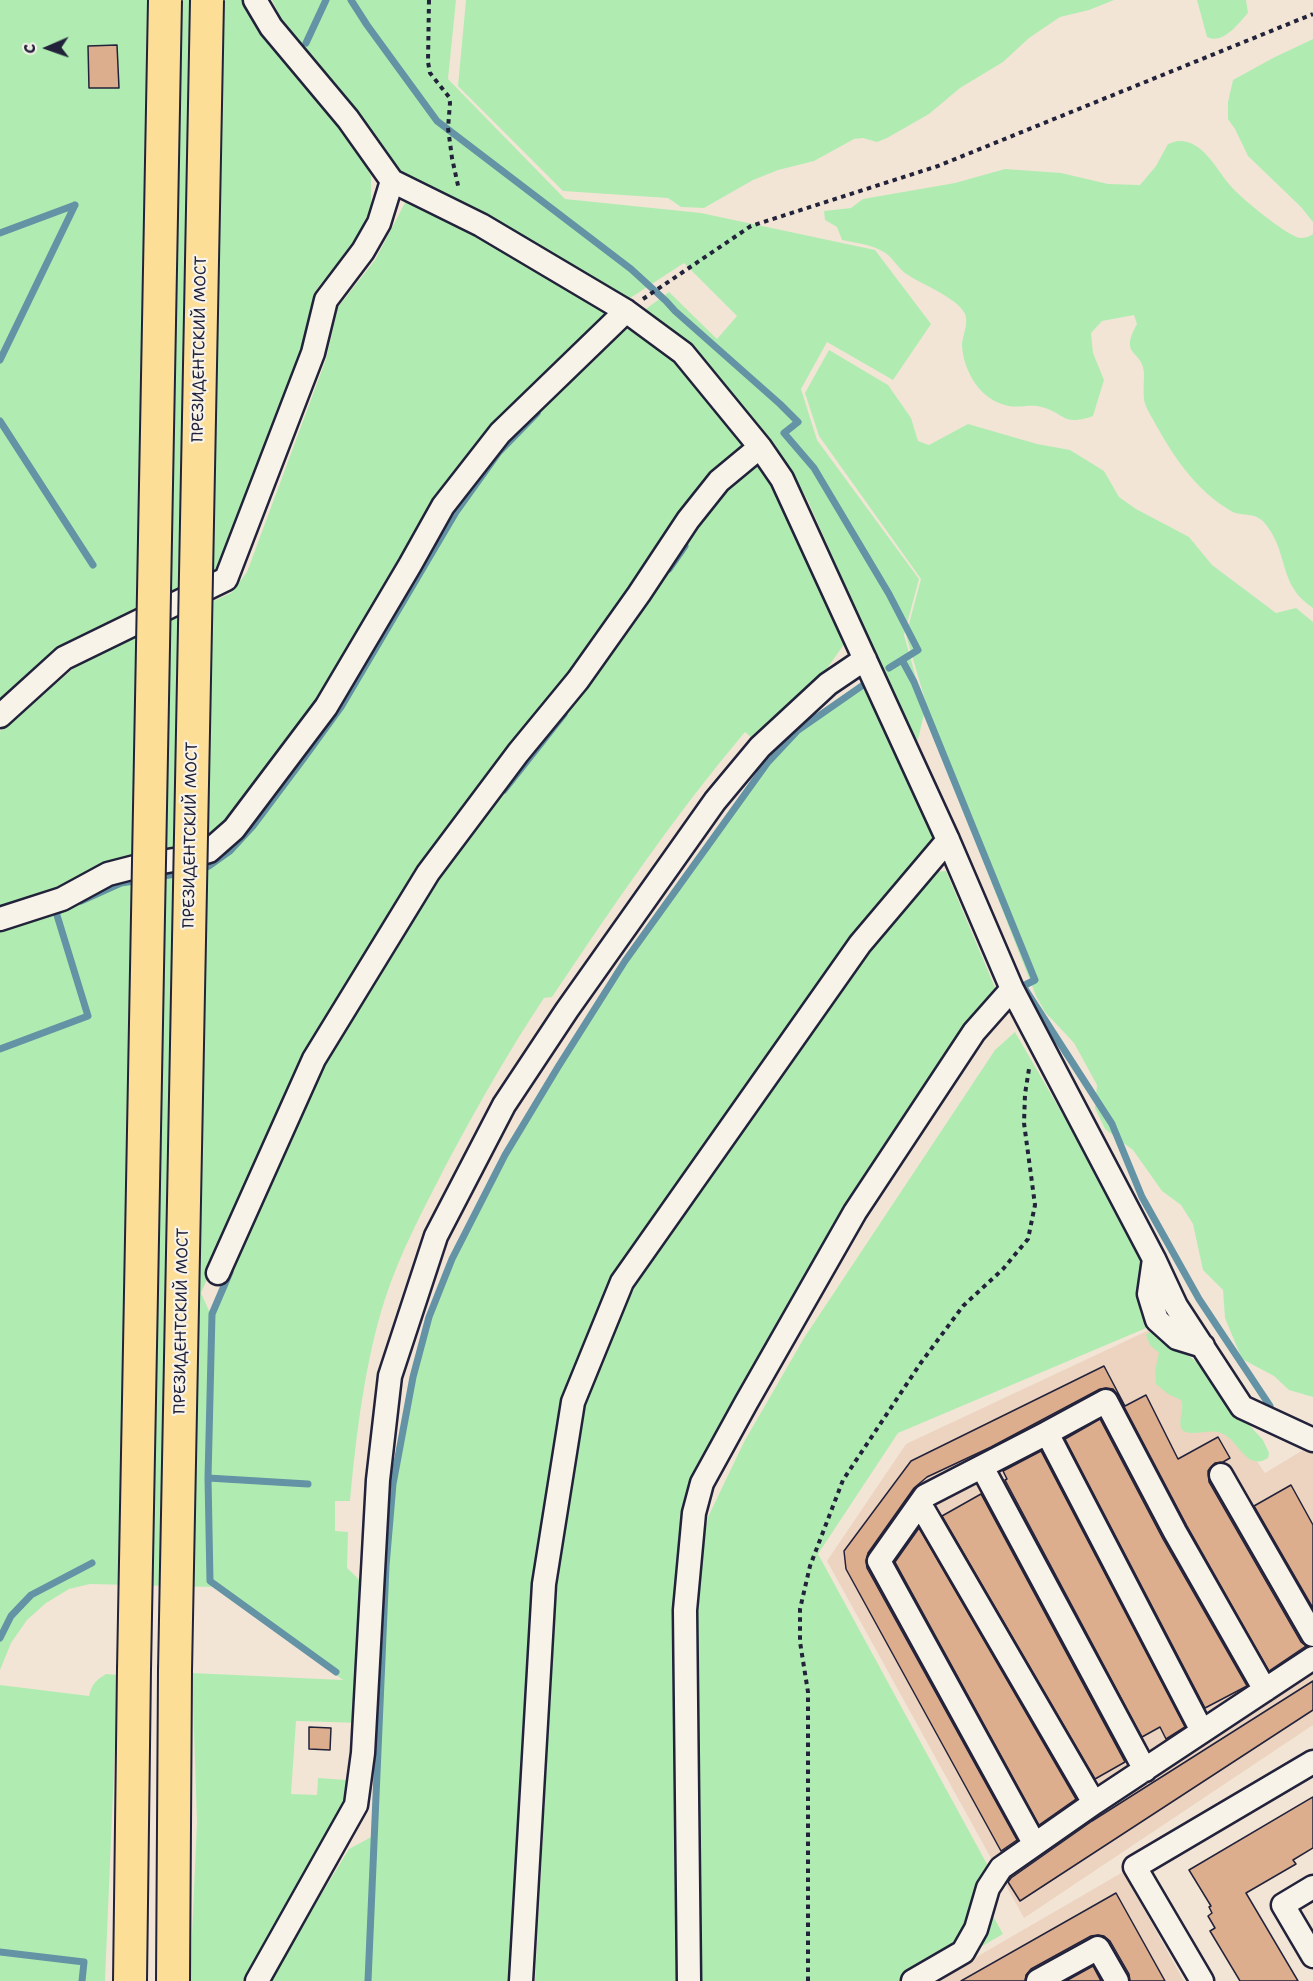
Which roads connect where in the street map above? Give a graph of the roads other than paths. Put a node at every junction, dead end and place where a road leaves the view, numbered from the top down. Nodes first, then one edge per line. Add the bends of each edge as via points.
1 (165, 0) edge
2 (207, 0) edge
3 (255, 0) edge
4 (392, 181) junction
5 (626, 311) junction
6 (760, 447) junction
7 (865, 659) junction
8 (0, 716) edge
9 (948, 840) junction
10 (0, 920) edge
11 (1012, 989) junction
12 (218, 1274) dead end
13 (1047, 1433) junction
14 (1313, 1440) edge
15 (982, 1467) junction
16 (1221, 1474) dead end
17 (920, 1504) junction
18 (1313, 1635) edge
19 (1313, 1658) edge
20 (1265, 1690) junction
21 (1202, 1731) junction
22 (1313, 1762) edge
23 (1145, 1770) junction
24 (1094, 1803) junction
25 (1034, 1843) junction
26 (1313, 1887) edge
27 (1313, 1956) edge
28 (130, 1981) edge
29 (173, 1981) edge
30 (257, 1981) edge
31 (521, 1981) edge
32 (689, 1981) edge
33 (913, 1981) edge
34 (1038, 1981) edge
35 (1117, 1981) edge
36 (1202, 1981) edge

1 - 28 highway, bridge
2 - 29 highway, ПРЕЗИДЕНТСКИЙ МОСТ, bridge via 175,1670
3 - 4 lane via 271,27 348,119
4 - 5 lane via 466,217
4 - 8 lane via 379,223 326,300 313,353 226,579 64,658
5 - 6 lane via 683,353
5 - 10 lane via 500,433 443,506 326,707 234,829 209,851 108,874 62,899
6 - 7 lane via 782,479
6 - 12 lane via 719,481 688,520 578,680 428,873 314,1059
7 - 9 lane
7 - 30 lane via 828,684 760,747 715,801 504,1105 436,1236 390,1376 378,1480 363,1753 356,1805
9 - 11 lane
9 - 31 lane via 860,944 622,1282 573,1402 544,1584
11 - 14 lane via 1176,1306 1242,1407
11 - 32 lane via 974,1032 855,1212 702,1482 694,1513 686,1610
13 - 15 lane
13 - 20 lane via 1106,1401
13 - 21 lane
15 - 17 lane via 925,1496
15 - 23 lane
16 - 18 lane
17 - 24 lane
17 - 25 lane via 879,1561
19 - 20 lane
20 - 21 lane
21 - 23 lane
22 - 36 lane via 1135,1867
23 - 24 lane
24 - 25 lane
25 - 33 lane via 1001,1868 988,1888 976,1929 963,1952
26 - 27 lane via 1283,1905
34 - 35 lane via 1098,1948

